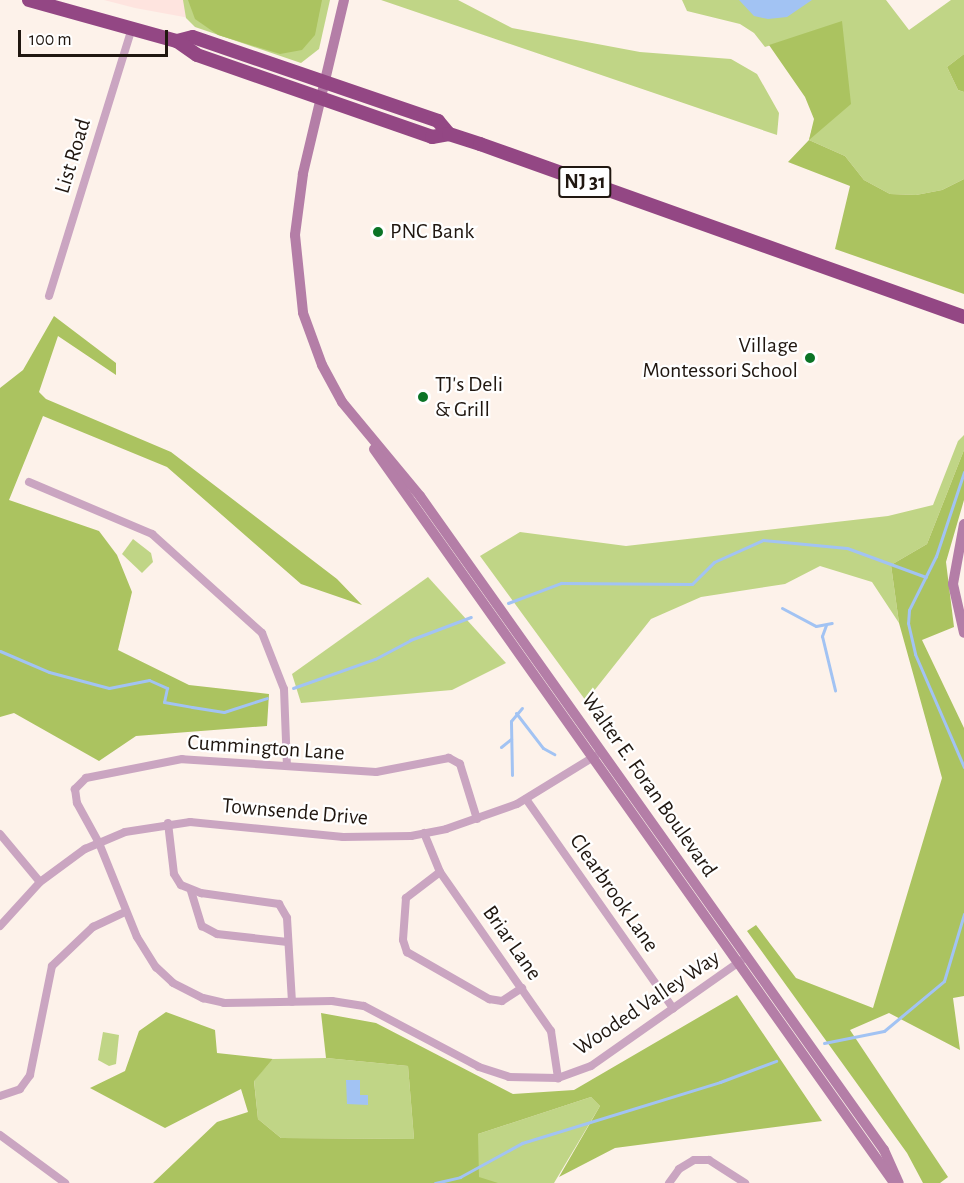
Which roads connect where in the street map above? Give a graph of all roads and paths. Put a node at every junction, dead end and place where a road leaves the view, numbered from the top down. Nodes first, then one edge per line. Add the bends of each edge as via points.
1 (29, 0) edge
2 (344, 0) edge
3 (132, 28) junction
4 (177, 41) junction
5 (327, 81) junction
6 (322, 98) junction
7 (449, 134) junction
8 (49, 296) dead end
9 (964, 317) edge
10 (29, 482) dead end
11 (964, 524) edge
12 (964, 633) edge
13 (597, 754) junction
14 (287, 766) junction
15 (526, 799) junction
16 (477, 819) junction
17 (168, 823) junction
18 (424, 833) junction
19 (0, 834) edge
20 (99, 843) junction
21 (440, 872) junction
22 (40, 882) junction
23 (191, 891) junction
24 (125, 912) junction
25 (0, 926) edge
26 (288, 942) junction
27 (747, 957) junction
28 (736, 964) junction
29 (522, 988) junction
30 (292, 1002) junction
31 (673, 1008) junction
32 (558, 1078) junction
33 (0, 1096) edge
34 (0, 1135) edge
35 (65, 1183) edge
36 (669, 1183) edge
37 (745, 1183) edge
38 (897, 1183) edge

1 - 3 highway, NJ 31
2 - 5 street, Walter E. Foran Boulevard
3 - 4 highway, NJ 31
3 - 8 street, List Road
4 - 5 highway, NJ 31 via 193,38
4 - 6 highway, NJ 31 via 187,52
5 - 6 street, Walter E. Foran Boulevard
5 - 7 highway, NJ 31 via 438,121
6 - 7 highway, NJ 31 via 432,137
6 - 13 street, Walter E. Foran Boulevard via 300,190 295,235 297,279 318,357 354,419
7 - 9 highway, NJ 31
10 - 14 street via 152,534 263,635 284,689
11 - 12 street via 953,584
13 - 15 street, Townsende Drive
13 - 27 street, Walter E. Foran Boulevard
13 - 28 street, Walter E. Foran Boulevard
14 - 16 street, Cummington Lane via 376,772 449,758 460,764
14 - 20 street, Cummington Lane via 182,759 86,778 75,789 77,803
15 - 16 street, Townsende Drive
15 - 31 street, Clearbrook Lane
16 - 18 street, Townsende Drive
17 - 18 street, Townsende Drive via 219,823 343,837
17 - 20 street, Townsende Drive
17 - 23 street via 174,873 181,885
18 - 21 street, Briar Lane
19 - 22 street
20 - 22 street, Townsende Drive
20 - 24 street, Wooded Valley Way
21 - 29 street, Briar Lane
21 - 29 street via 406,898 403,940 407,952 489,999 502,1001
22 - 25 street, Townsende Drive
23 - 26 street via 202,926 217,934
23 - 26 street via 279,904 287,918
24 - 30 street, Wooded Valley Way via 149,958 183,989 224,1003
24 - 33 street via 93,927 52,966 27,1084
26 - 30 street
27 - 28 street, Wooded Valley Way
27 - 38 street, Walter E. Foran Boulevard via 884,1150
28 - 31 street, Wooded Valley Way
28 - 38 street, Walter E. Foran Boulevard
29 - 32 street, Briar Lane via 551,1030
30 - 32 street, Wooded Valley Way via 364,1006 499,1075 531,1080
31 - 32 street, Wooded Valley Way via 591,1066
34 - 35 street
36 - 37 street via 679,1169 694,1160 709,1160

